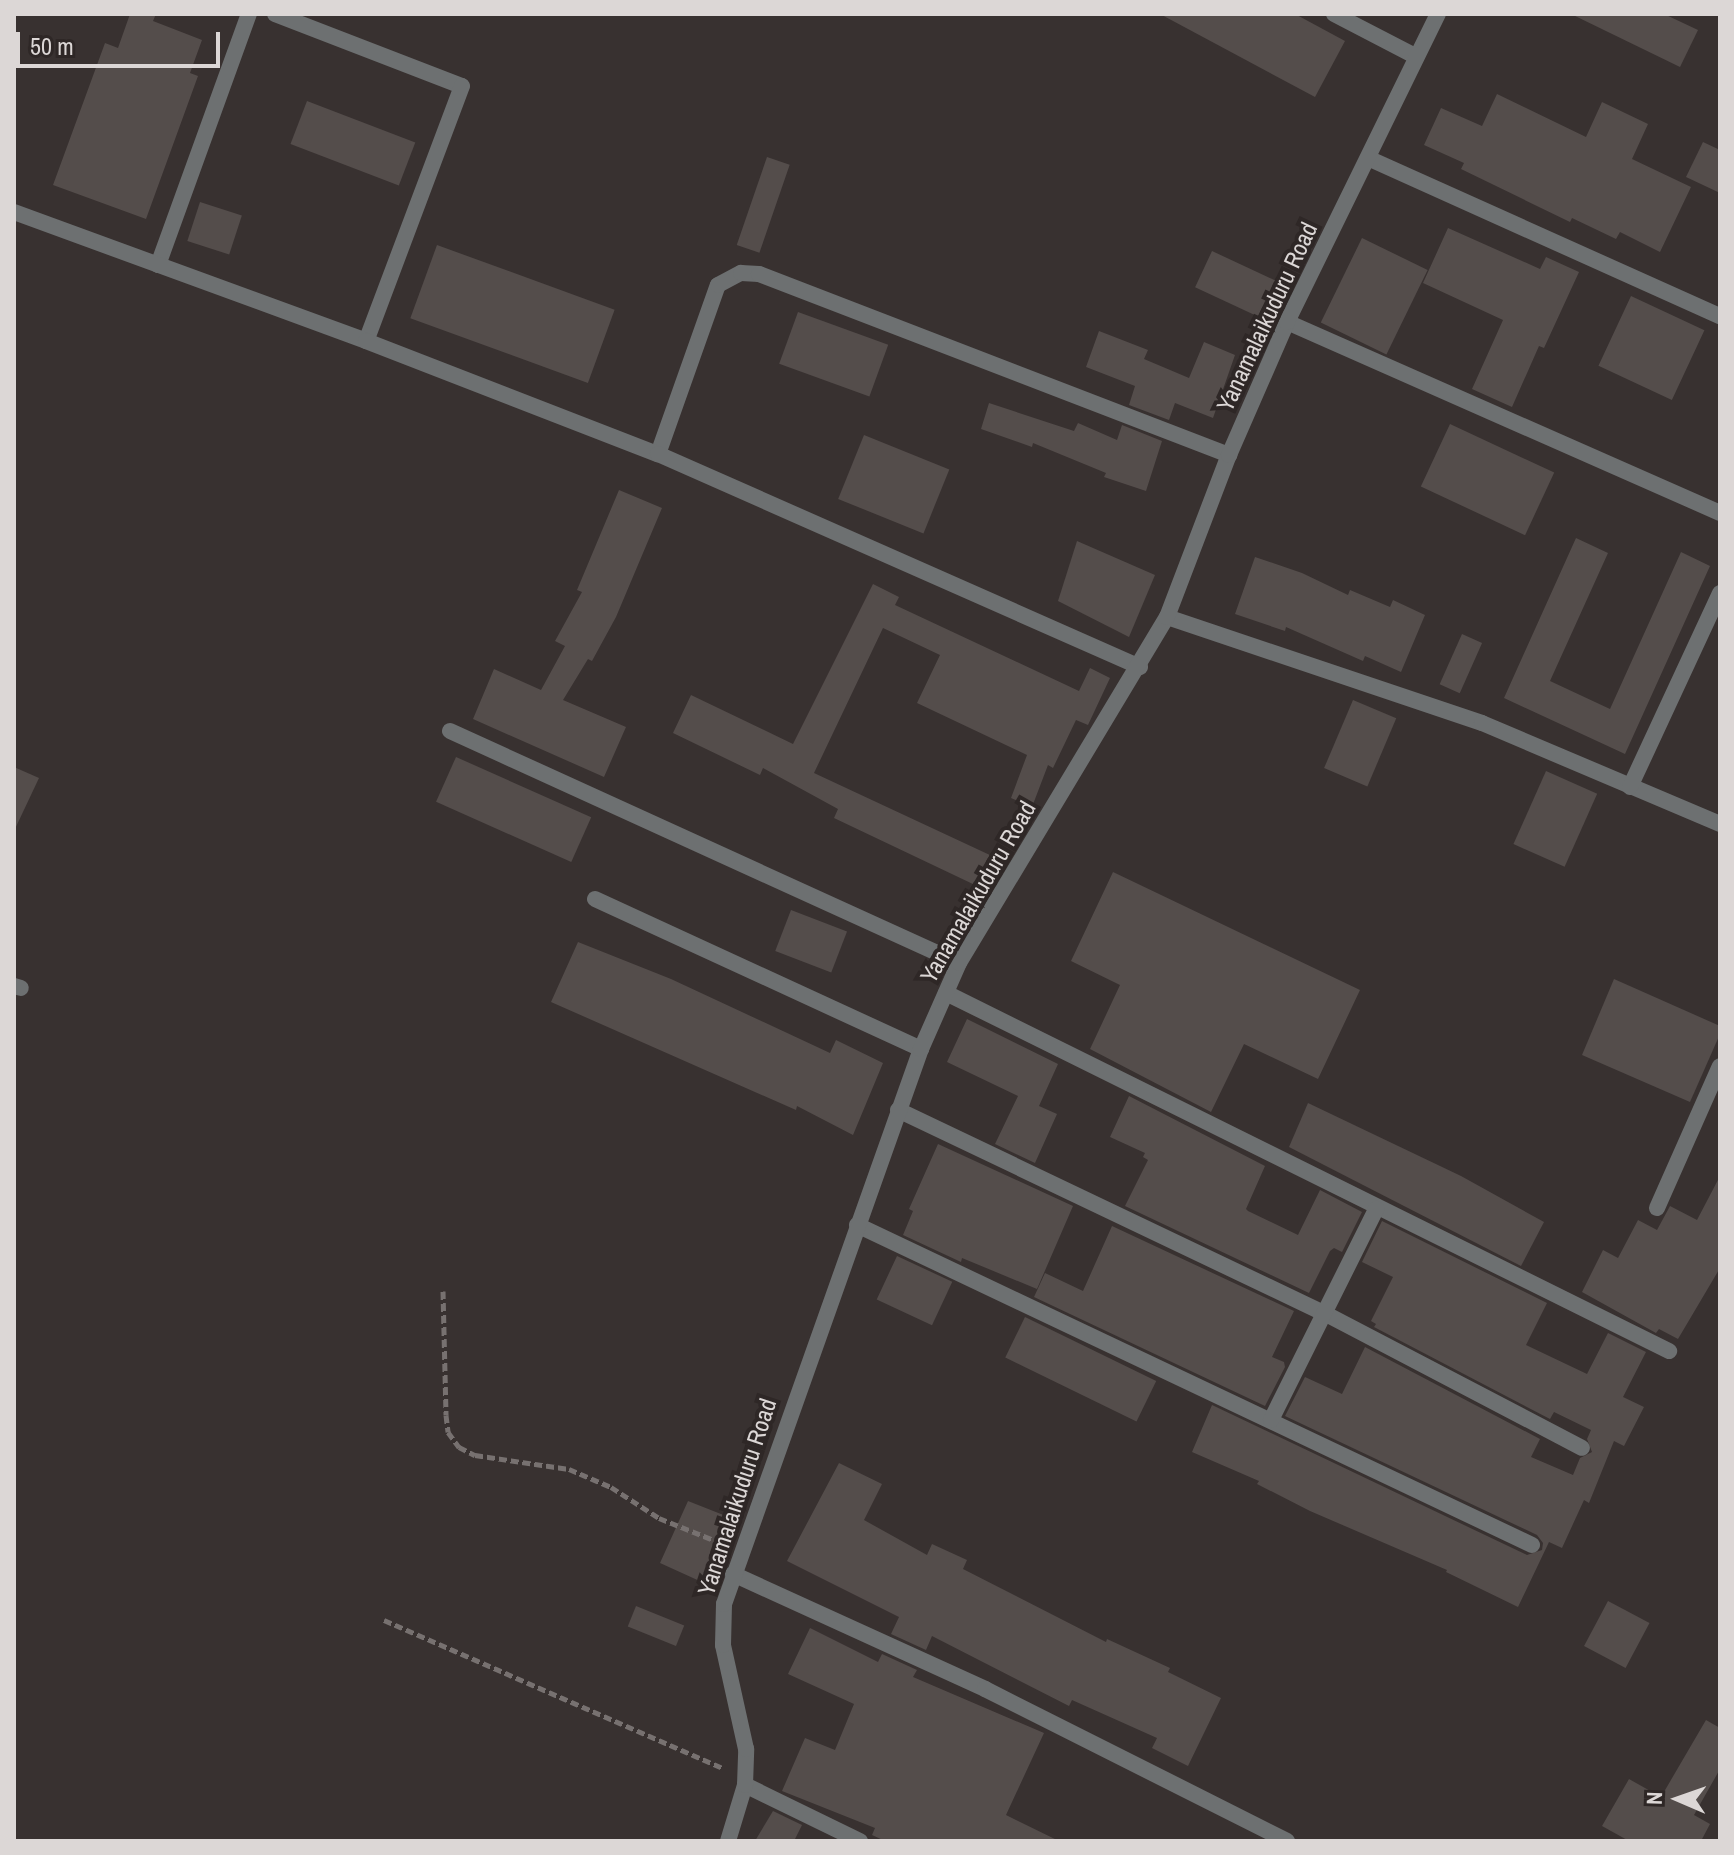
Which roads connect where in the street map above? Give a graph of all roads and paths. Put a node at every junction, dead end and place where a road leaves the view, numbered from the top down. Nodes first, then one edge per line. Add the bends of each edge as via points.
1 (249, 14) edge
2 (275, 14) edge
3 (1334, 14) edge
4 (1438, 14) edge
5 (1415, 56) junction
6 (1370, 159) junction
7 (14, 212) edge
8 (158, 265) junction
9 (1720, 316) edge
10 (1287, 322) junction
11 (366, 341) junction
12 (658, 454) junction
13 (1229, 455) junction
14 (1720, 513) edge
15 (1720, 593) edge
16 (1167, 617) junction
17 (1140, 667) junction
18 (450, 731) dead end
19 (1630, 787) junction
20 (1720, 824) edge
21 (595, 899) dead end
22 (959, 963) junction
23 (946, 993) junction
24 (921, 1049) junction
25 (1720, 1066) edge
26 (898, 1110) junction
27 (1657, 1208) dead end
28 (1376, 1209) junction
29 (857, 1225) junction
30 (443, 1291) dead end
31 (1324, 1313) junction
32 (1669, 1351) dead end
33 (1271, 1420) junction
34 (1582, 1448) dead end
35 (1532, 1545) dead end
36 (741, 1551) junction
37 (733, 1574) junction
38 (384, 1620) dead end
39 (722, 1768) dead end
40 (745, 1785) junction
41 (728, 1841) edge
42 (860, 1841) edge
43 (1287, 1841) edge

1 - 8 street
2 - 11 street via 462,86
3 - 5 street
4 - 5 street, Yanamalaikuduru Road
5 - 6 street, Yanamalaikuduru Road
6 - 9 street
6 - 10 street, Yanamalaikuduru Road
7 - 8 street
8 - 11 street
10 - 13 street, Yanamalaikuduru Road
10 - 14 street
11 - 12 street
12 - 13 street via 718,285 741,273 759,274
12 - 17 street
13 - 16 street, Yanamalaikuduru Road
15 - 19 street
16 - 17 street, Yanamalaikuduru Road
16 - 19 street via 1482,723
17 - 22 street, Yanamalaikuduru Road
18 - 22 street
19 - 20 street
21 - 24 street
22 - 23 street, Yanamalaikuduru Road
23 - 24 street, Yanamalaikuduru Road
23 - 28 street
24 - 26 street, Yanamalaikuduru Road
25 - 27 street
26 - 29 street, Yanamalaikuduru Road
26 - 31 street
28 - 31 street
28 - 32 street
29 - 33 street
29 - 36 street, Yanamalaikuduru Road
30 - 36 path via 446,1415 448,1432 459,1447 475,1455 569,1469 611,1487 659,1518
31 - 33 street
31 - 34 street
33 - 35 street
36 - 37 street, Yanamalaikuduru Road
37 - 40 street, Yanamalaikuduru Road via 724,1604 723,1645 746,1749
37 - 43 street via 985,1689
38 - 39 path
40 - 41 street, Yanamalaikuduru Road
40 - 42 street

